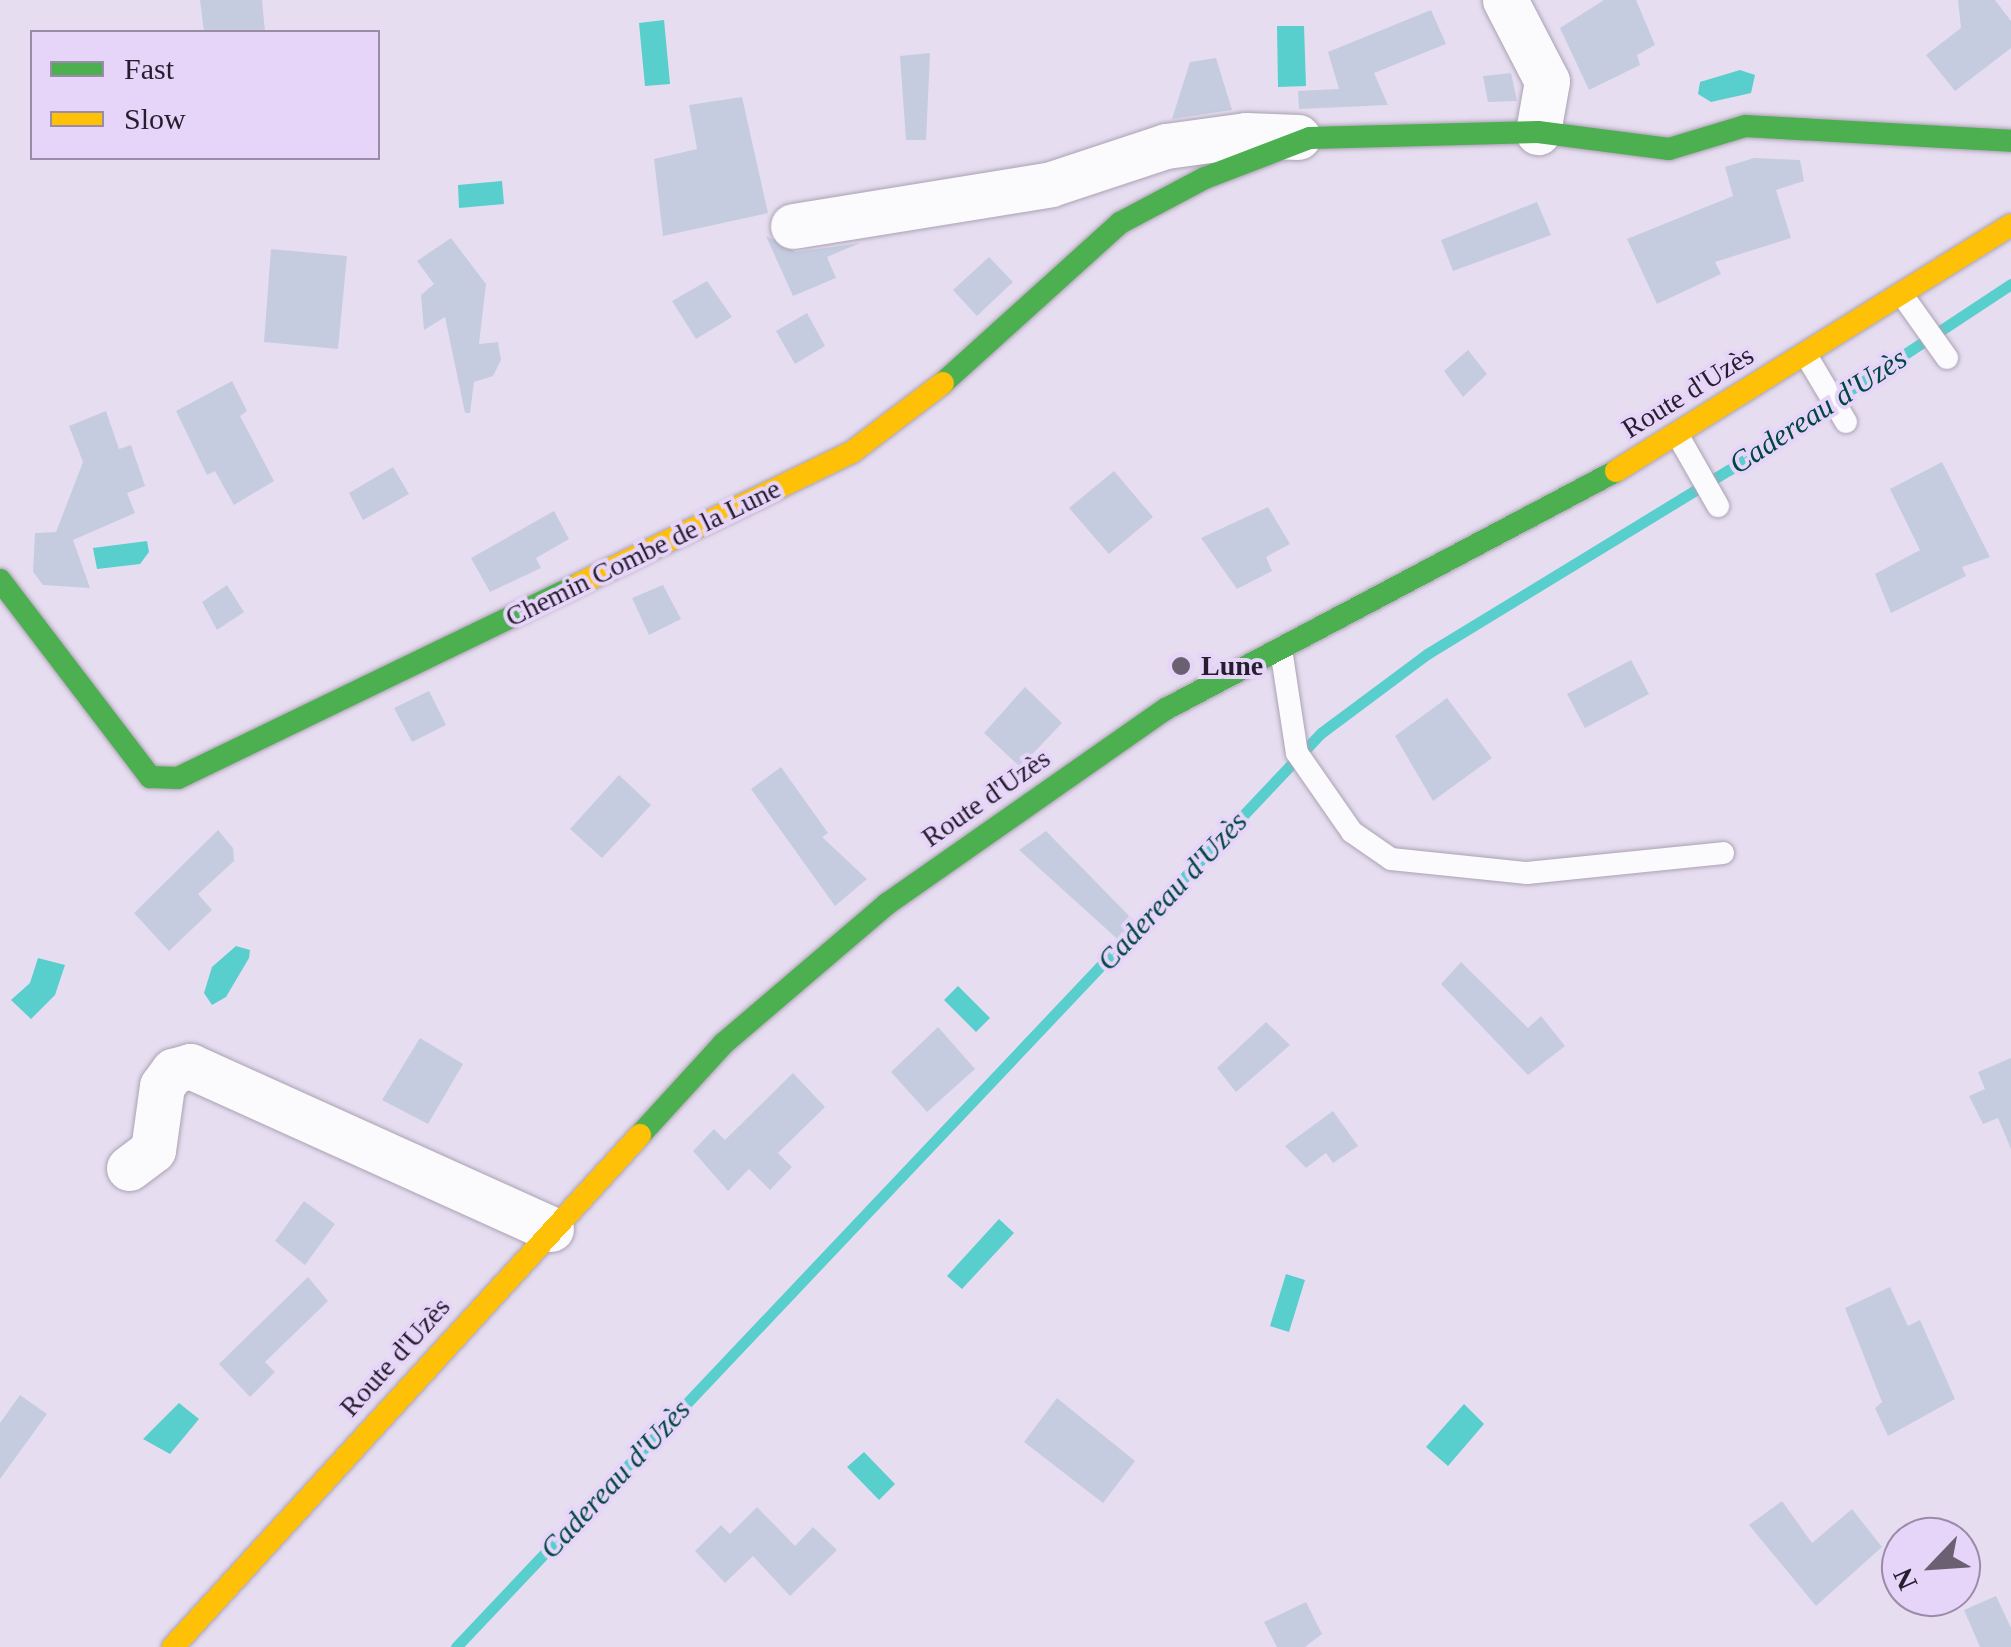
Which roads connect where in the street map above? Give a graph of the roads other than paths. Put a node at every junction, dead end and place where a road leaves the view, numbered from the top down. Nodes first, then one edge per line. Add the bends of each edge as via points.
1 (1505, 0) edge
2 (1538, 132) junction
3 (1310, 138) junction
4 (2011, 142) edge
5 (2011, 225) edge
6 (793, 226) dead end
7 (1910, 305) junction
8 (1806, 355) junction
9 (1947, 358) dead end
10 (1846, 422) dead end
11 (1677, 434) junction
12 (1718, 506) dead end
13 (0, 580) edge
14 (1280, 646) junction
15 (1723, 853) dead end
16 (129, 1168) dead end
17 (551, 1229) junction
18 (174, 1647) edge

1 - 2 street via 1547,82
2 - 3 main road, Chemin Combe de la Lune
2 - 4 main road, Chemin Combe de la Lune via 1669,149 1745,126
3 - 6 street, Chemin Combe de la Lune via 1246,135 1166,146 1051,184
3 - 13 main road, Chemin Combe de la Lune via 1205,178 1120,223 988,348 852,452 178,778 150,777
5 - 7 main road, Route d'Uzès
7 - 8 main road, Route d'Uzès
7 - 9 lane
8 - 10 lane
8 - 11 main road, Route d'Uzès
11 - 12 lane
11 - 14 main road, Route d'Uzès
14 - 15 lane via 1297,752 1352,832 1391,859 1526,874
14 - 17 main road, Route d'Uzès via 1166,709 887,904 723,1044
16 - 17 street via 153,1150 162,1086 173,1071 190,1066
17 - 18 main road, Route d'Uzès

